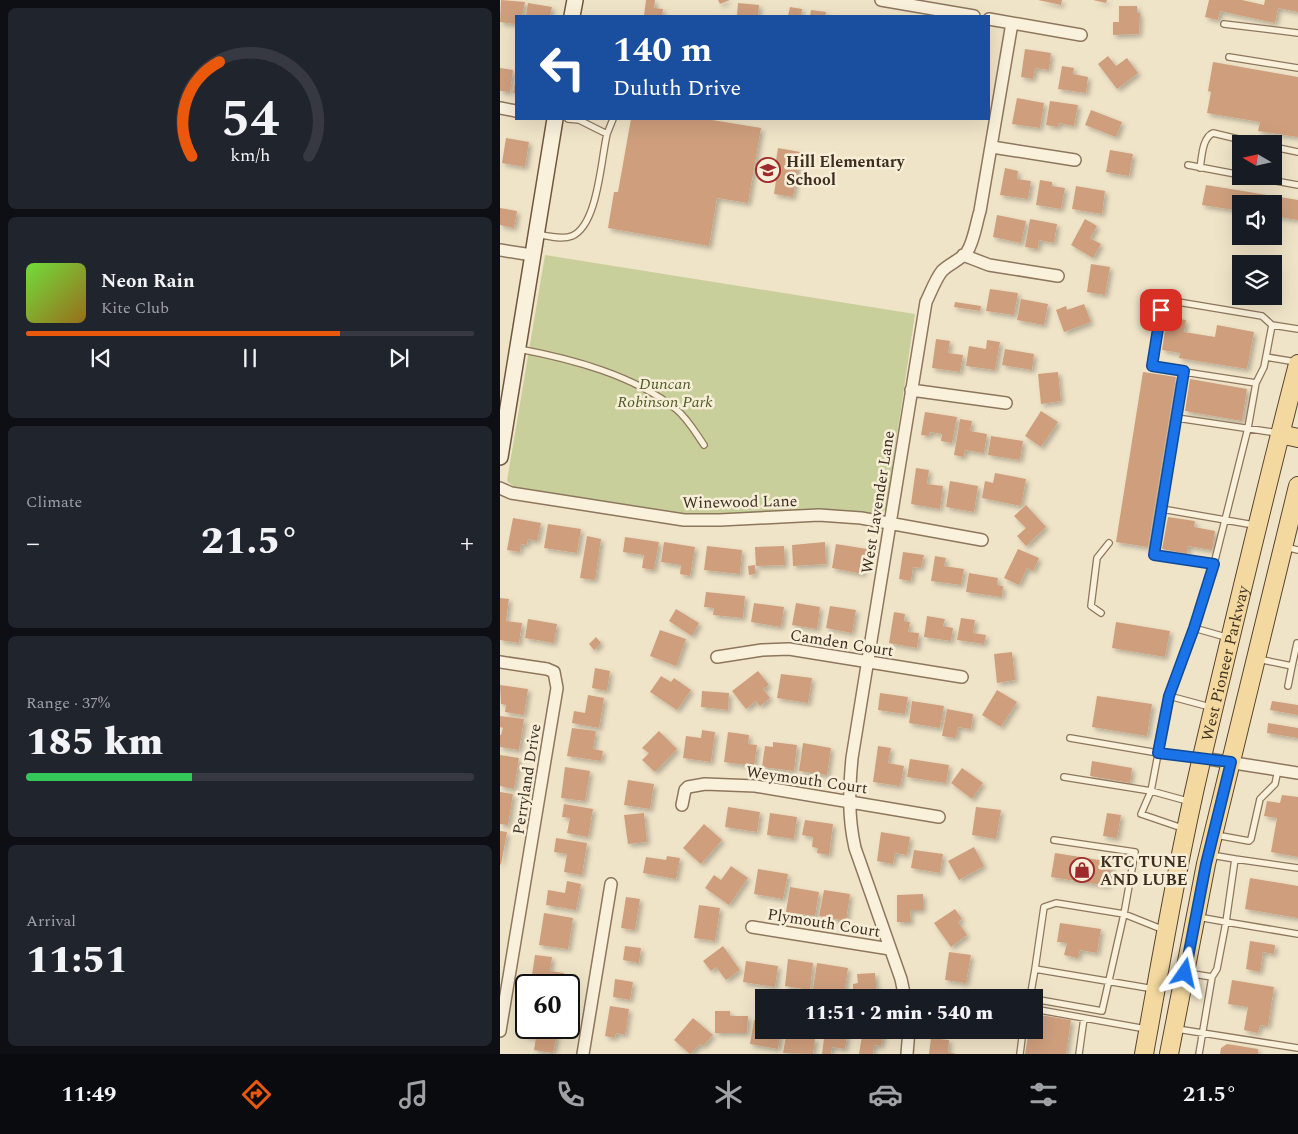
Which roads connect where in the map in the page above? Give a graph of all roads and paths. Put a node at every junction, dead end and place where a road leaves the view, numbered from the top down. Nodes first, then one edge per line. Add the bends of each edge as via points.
1 (575, 0) edge
2 (881, 0) edge
3 (899, 2) edge
4 (572, 15) edge
5 (969, 15) edge
6 (990, 19) edge
7 (1012, 23) junction
8 (1224, 24) dead end
9 (1298, 33) edge
10 (1081, 35) dead end
11 (1229, 57) dead end
12 (1298, 68) edge
13 (500, 108) edge
14 (515, 111) edge
15 (555, 120) edge
16 (579, 120) edge
17 (613, 120) edge
18 (607, 134) junction
19 (1232, 138) edge
20 (992, 147) junction
21 (1282, 149) edge
22 (1298, 152) edge
23 (1075, 160) dead end
24 (1188, 166) dead end
25 (1200, 168) junction
26 (1232, 173) edge
27 (1282, 182) edge
28 (1298, 185) edge
29 (535, 234) junction
30 (500, 250) edge
31 (532, 255) junction
32 (963, 255) junction
33 (1058, 276) dead end
34 (1272, 325) junction
35 (1298, 329) edge
36 (517, 348) junction
37 (1266, 357) junction
38 (1298, 363) edge
39 (1184, 371) junction
40 (1256, 383) junction
41 (911, 390) junction
42 (1006, 403) dead end
43 (1177, 418) junction
44 (1248, 428) junction
45 (1280, 434) junction
46 (1298, 438) edge
47 (704, 445) dead end
48 (500, 457) edge
49 (1298, 486) edge
50 (500, 488) edge
51 (1162, 509) junction
52 (1225, 520) junction
53 (890, 524) junction
54 (1258, 526) junction
55 (982, 540) dead end
56 (1110, 543) dead end
57 (1291, 548) edge
58 (1214, 564) junction
59 (1101, 613) dead end
60 (1194, 628) junction
61 (1231, 638) junction
62 (1297, 644) dead end
63 (717, 657) dead end
64 (1256, 659) junction
65 (500, 662) edge
66 (868, 662) junction
67 (1292, 666) junction
68 (962, 677) dead end
69 (1288, 686) dead end
70 (1169, 696) junction
71 (1215, 709) junction
72 (1070, 738) dead end
73 (1158, 753) junction
74 (1202, 758) junction
75 (1231, 762) junction
76 (1278, 770) junction
77 (1298, 773) edge
78 (1064, 777) dead end
79 (1151, 791) junction
80 (849, 802) junction
81 (1193, 802) junction
82 (682, 805) dead end
83 (939, 817) dead end
84 (1187, 829) junction
85 (1214, 834) junction
86 (1054, 840) dead end
87 (1209, 855) junction
88 (1235, 859) junction
89 (1298, 868) edge
90 (611, 884) dead end
91 (1124, 914) junction
92 (1196, 917) junction
93 (1226, 922) junction
94 (752, 927) dead end
95 (1166, 930) junction
96 (1298, 934) edge
97 (890, 950) junction
98 (1035, 969) junction
99 (1185, 973) junction
100 (1212, 977) junction
101 (1110, 982) junction
102 (903, 989) edge
103 (1032, 989) edge
104 (1156, 990) junction
105 (1043, 1001) edge
106 (1043, 1011) edge
107 (1084, 1018) junction
108 (1148, 1029) junction
109 (1174, 1029) junction
110 (500, 1031) edge
111 (1203, 1033) junction
112 (908, 1039) edge
113 (1022, 1039) edge
114 (1298, 1048) edge
115 (583, 1054) edge
116 (907, 1054) edge
117 (1020, 1054) edge
118 (1079, 1054) edge
119 (1144, 1054) edge
120 (1169, 1054) edge
121 (1199, 1054) edge

1 - 4 street
2 - 3 street
3 - 5 street
6 - 7 street
7 - 10 street
7 - 20 street, West Lavender Lane
8 - 9 lane
11 - 12 lane
13 - 14 street
15 - 29 street
16 - 18 lane
17 - 18 lane
18 - 29 lane via 601,174 588,220 571,237
19 - 25 lane via 1210,134
20 - 23 street
20 - 32 street, West Lavender Lane via 980,211 970,244
21 - 22 lane
24 - 25 lane
25 - 26 lane
27 - 28 lane
29 - 31 street
30 - 31 street
31 - 36 street
32 - 33 street via 989,265
32 - 41 street, West Lavender Lane via 943,271 926,302
34 - 35 lane
34 - 37 lane
34 - 39 lane via 1262,316 1172,301 1161,310 1152,366
36 - 47 lane via 570,360 637,385 676,410 690,423
36 - 48 street
37 - 38 lane
37 - 40 lane
38 - 45 main road, West Pioneer Parkway
39 - 40 lane
39 - 43 lane
40 - 44 lane
41 - 42 street
41 - 53 street, West Lavender Lane
43 - 44 lane
43 - 51 lane
44 - 45 lane
44 - 52 lane
45 - 46 main road
45 - 54 main road, West Pioneer Parkway
49 - 57 main road, West Pioneer Parkway
50 - 53 street, Winewood Lane via 511,493 684,520 819,515
51 - 52 lane
51 - 58 lane via 1154,555
52 - 54 lane
52 - 58 lane
53 - 55 street, Winewood Lane
53 - 66 street, West Lavender Lane
54 - 61 main road, West Pioneer Parkway
56 - 59 lane via 1097,558 1091,606
57 - 64 main road, West Pioneer Parkway
58 - 60 lane
60 - 61 lane
60 - 70 lane
61 - 71 main road, West Pioneer Parkway
62 - 67 lane
63 - 66 street, Camden Court via 789,649
64 - 67 lane
64 - 75 main road, West Pioneer Parkway
65 - 110 street, Perryland Drive via 554,672 557,688
66 - 68 street, Camden Court
66 - 80 street, West Lavender Lane via 852,758
67 - 69 lane
70 - 71 lane
70 - 73 lane
71 - 74 main road, West Pioneer Parkway
72 - 73 lane
73 - 74 lane
73 - 79 lane
74 - 75 street
74 - 81 main road, West Pioneer Parkway
75 - 76 street
75 - 85 main road, West Pioneer Parkway
76 - 77 street
76 - 85 lane via 1276,784 1260,799 1249,841
78 - 79 lane
79 - 81 lane
79 - 84 lane via 1141,814
80 - 82 street, Weymouth Court via 755,786 705,784 688,787
80 - 83 street, Weymouth Court
80 - 97 street, West Lavender Lane via 855,848
81 - 84 main road, West Pioneer Parkway
84 - 95 main road, West Pioneer Parkway
85 - 87 main road, West Pioneer Parkway
86 - 91 lane via 1135,852
87 - 88 lane
87 - 92 main road, West Pioneer Parkway
88 - 89 lane
88 - 93 lane
90 - 115 street
91 - 95 lane
91 - 98 lane via 1056,903 1044,907
91 - 101 lane
92 - 93 lane
92 - 99 main road, West Pioneer Parkway
93 - 96 lane
93 - 100 lane via 1217,969
94 - 97 street, Plymouth Court
95 - 104 main road, West Pioneer Parkway
97 - 102 street, West Lavender Lane
98 - 101 lane
98 - 103 lane
99 - 100 lane
99 - 109 main road, West Pioneer Parkway
100 - 111 lane
101 - 104 lane
101 - 105 lane via 1102,1011
104 - 108 main road, West Pioneer Parkway
106 - 107 lane
107 - 108 lane
107 - 118 lane
108 - 119 main road, West Pioneer Parkway
109 - 111 lane
109 - 120 main road, West Pioneer Parkway
111 - 114 lane
111 - 121 lane
112 - 116 street
113 - 117 lane

